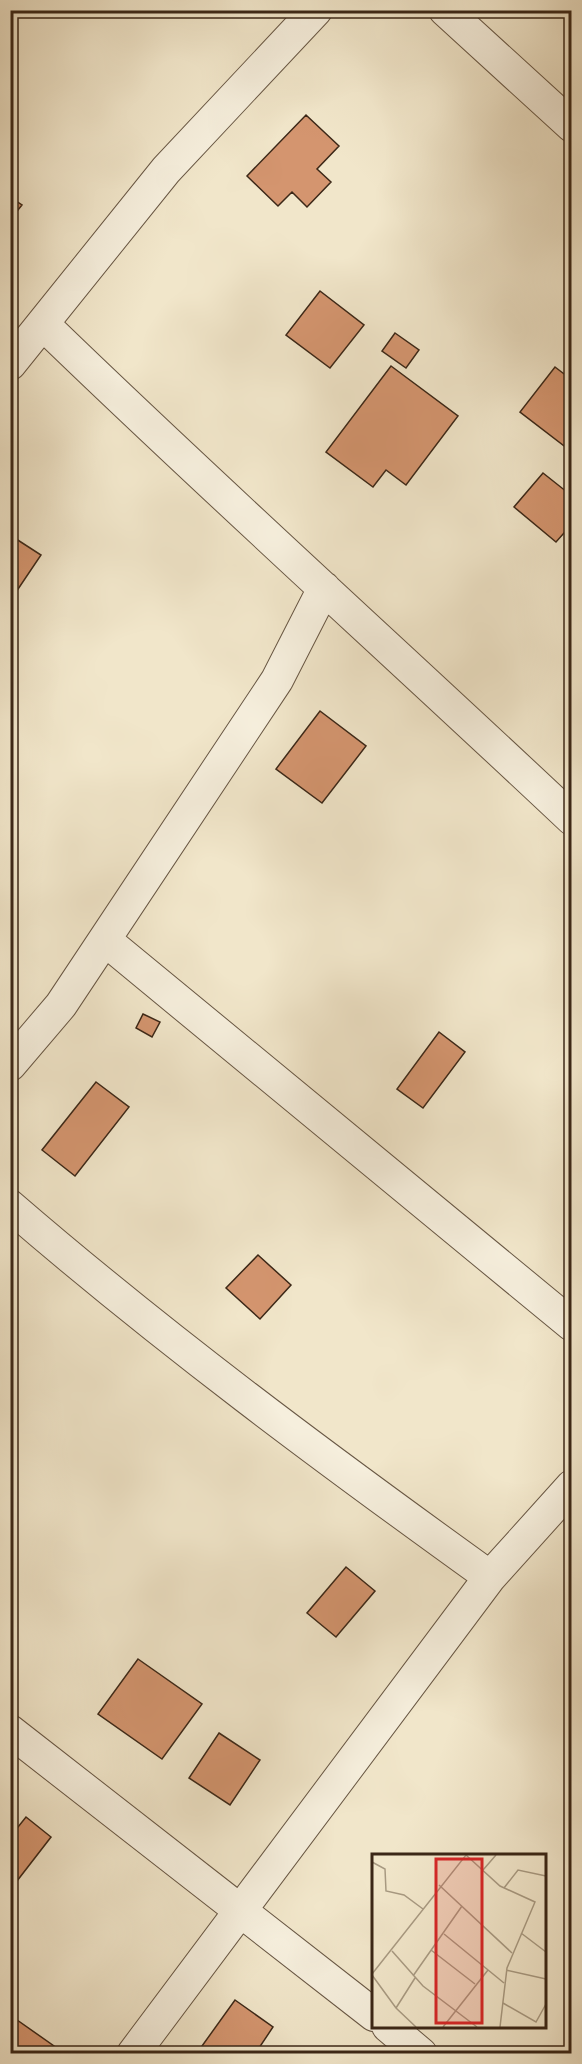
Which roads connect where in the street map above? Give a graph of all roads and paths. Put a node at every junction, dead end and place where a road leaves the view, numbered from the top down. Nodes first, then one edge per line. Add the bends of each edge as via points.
1 (316, 10) edge
2 (444, 10) edge
3 (572, 126) edge
4 (43, 324) junction
5 (10, 364) edge
6 (324, 588) junction
7 (572, 819) edge
8 (105, 940) junction
9 (10, 1065) edge
10 (10, 1206) edge
11 (572, 1325) edge
12 (572, 1486) edge
13 (490, 1577) junction
14 (10, 1731) edge
15 (240, 1910) junction
16 (372, 2013) edge
17 (390, 2028) edge
18 (133, 2054) edge
19 (421, 2054) edge

1 - 4 street via 166,170
2 - 3 street
4 - 5 street
4 - 6 street via 168,446
6 - 7 street
6 - 8 street via 277,680
8 - 9 street via 61,1005
8 - 11 street
10 - 13 street via 89,1274 333,1464
12 - 13 street
13 - 15 street
14 - 15 street
15 - 16 street
15 - 18 street
17 - 19 street

